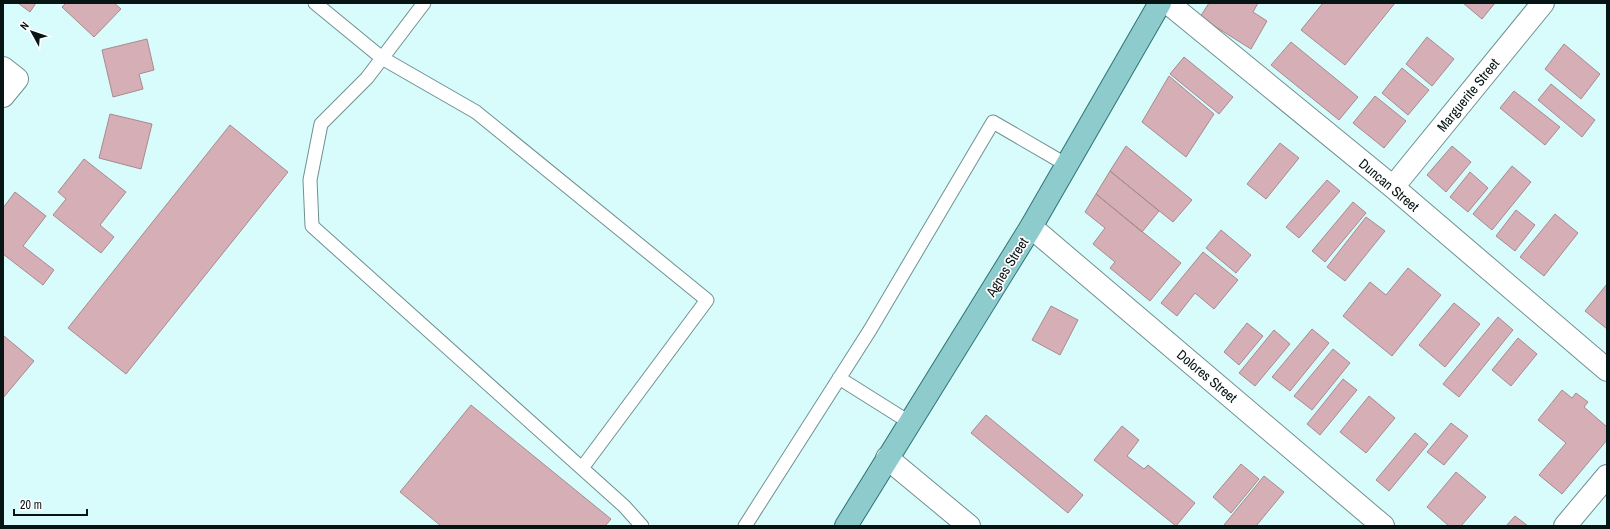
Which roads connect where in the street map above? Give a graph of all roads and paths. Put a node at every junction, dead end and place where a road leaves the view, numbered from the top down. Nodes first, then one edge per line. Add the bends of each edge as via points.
1 (315, 3) edge
2 (424, 3) edge
3 (1160, 3) edge
4 (1168, 3) edge
5 (1543, 3) edge
6 (382, 58) junction
7 (10, 74) edge
8 (3, 96) edge
9 (1067, 165) junction
10 (1393, 187) junction
11 (1032, 227) junction
12 (1607, 370) edge
13 (839, 378) junction
14 (910, 422) junction
15 (887, 458) junction
16 (582, 468) junction
17 (1607, 476) edge
18 (642, 526) edge
19 (745, 526) edge
20 (846, 526) edge
21 (969, 526) edge
22 (1383, 526) edge
23 (1565, 526) edge

1 - 6 lane
2 - 6 lane
3 - 9 main road, Agnes Street
4 - 10 street, Duncan Street
5 - 10 street, Marguerite Street
6 - 16 lane via 367,78 321,124 310,180 312,226
6 - 16 lane via 476,112 707,300
7 - 8 street
9 - 11 main road, Agnes Street
9 - 13 lane via 992,122
10 - 12 street, Duncan Street
11 - 14 main road, Agnes Street
11 - 22 street, Dolores Street
13 - 14 lane
13 - 19 lane
14 - 15 main road, Agnes Street
15 - 20 main road, Agnes Street
15 - 21 street
16 - 18 lane
17 - 23 street

